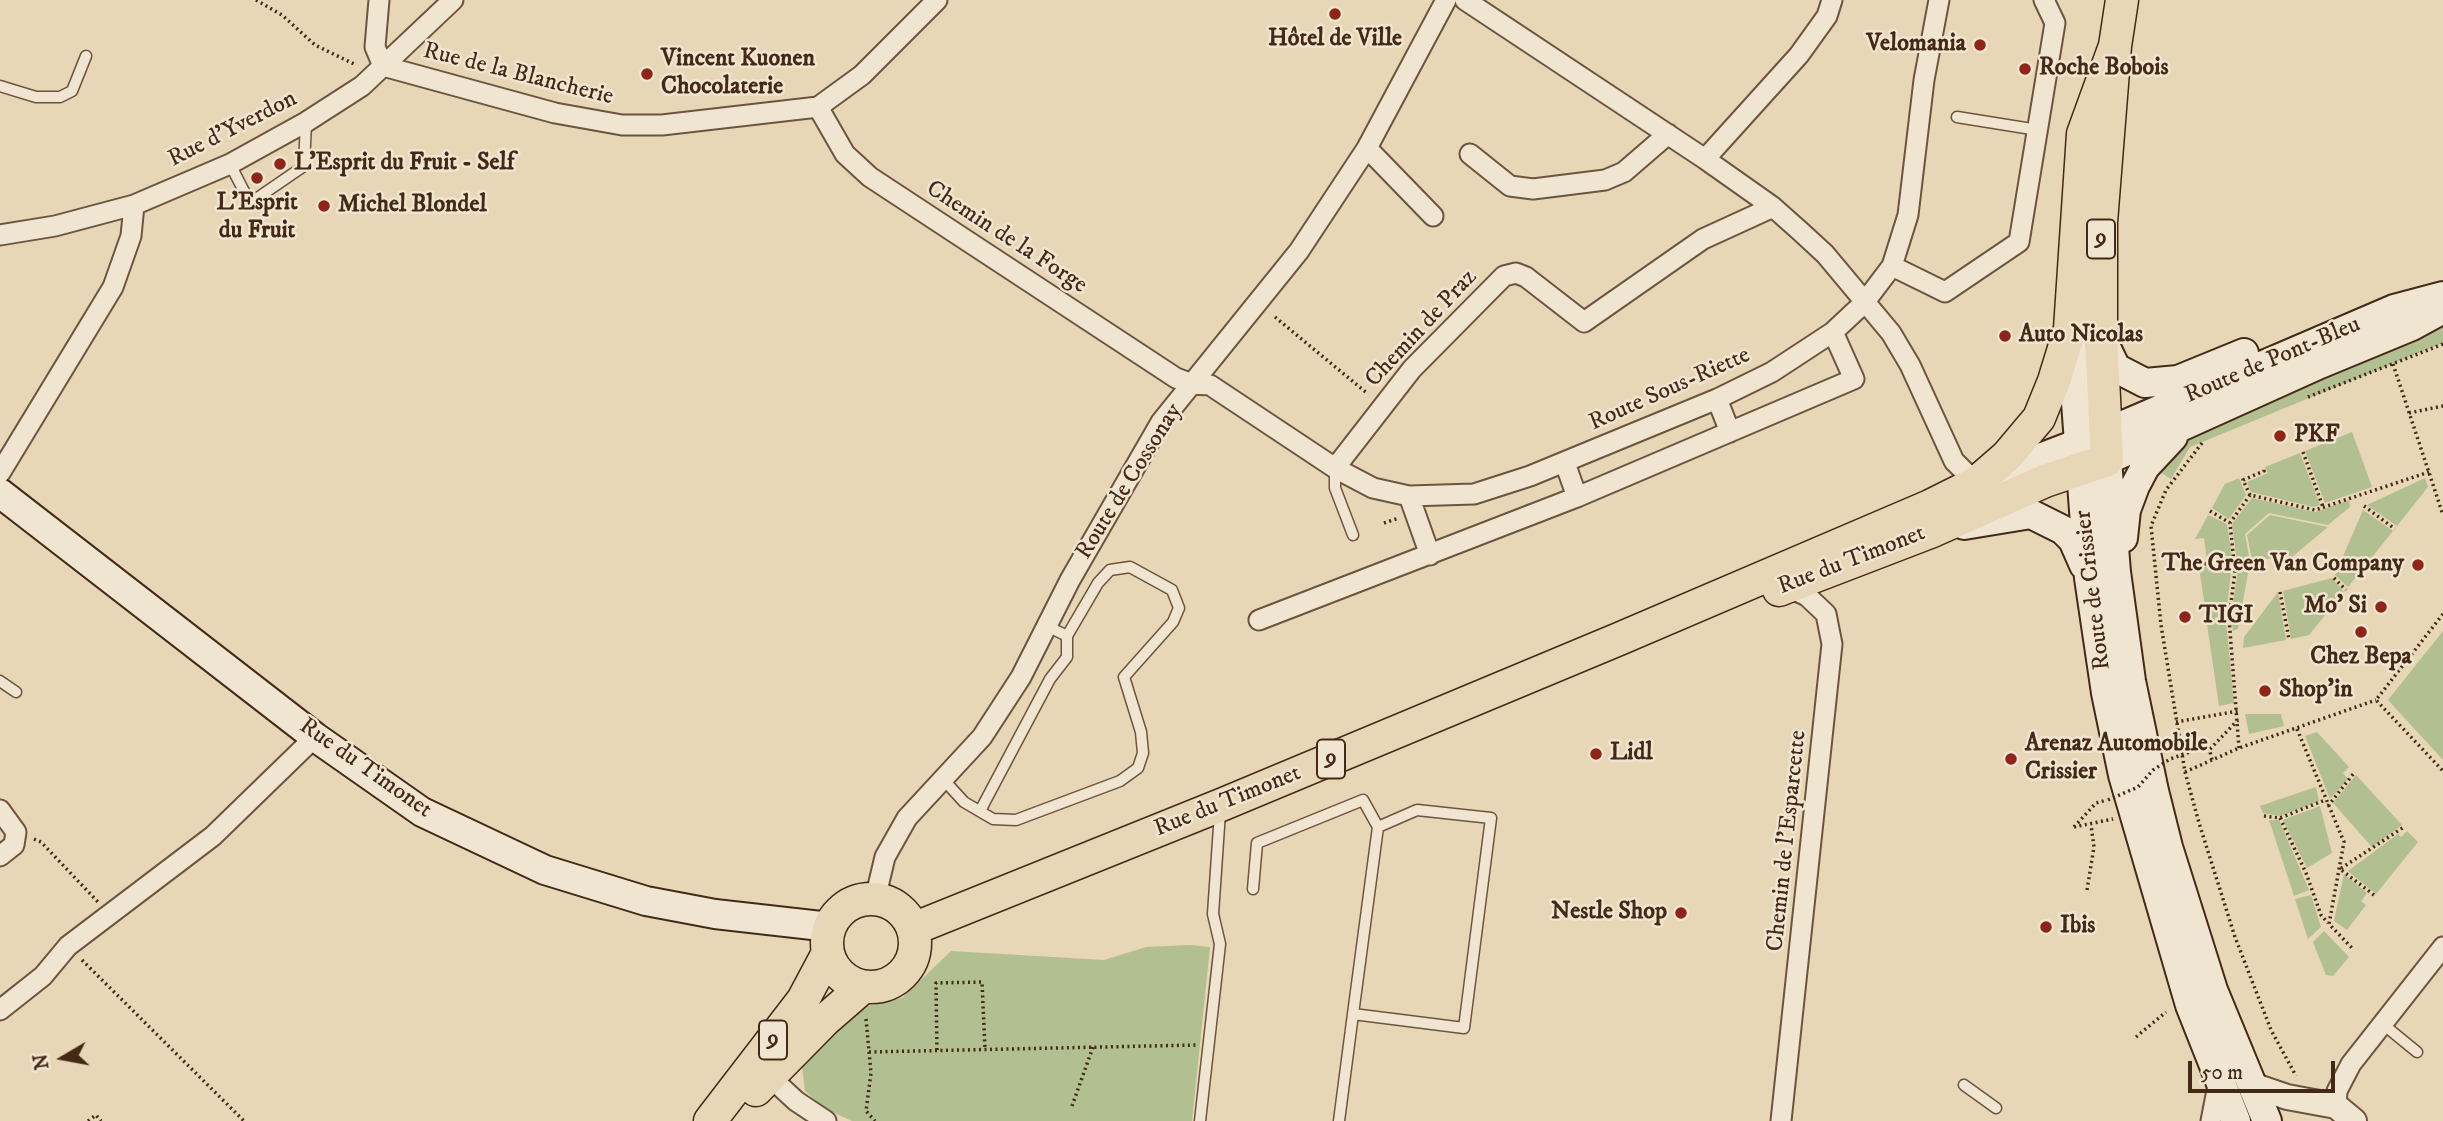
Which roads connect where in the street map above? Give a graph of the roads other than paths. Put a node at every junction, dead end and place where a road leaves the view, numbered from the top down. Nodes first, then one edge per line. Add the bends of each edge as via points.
1 (379, 0) edge
2 (453, 0) edge
3 (937, 0) edge
4 (1446, 0) edge
5 (1465, 0) edge
6 (1832, 0) edge
7 (1939, 0) edge
8 (2044, 0) edge
9 (2122, 0) edge
10 (2115, 46) junction
11 (86, 56) dead end
12 (383, 66) junction
13 (0, 86) edge
14 (818, 107) junction
15 (1956, 117) dead end
16 (306, 122) junction
17 (2038, 130) junction
18 (1668, 134) junction
19 (1367, 148) junction
20 (1470, 154) dead end
21 (1705, 159) junction
22 (230, 164) junction
23 (134, 205) junction
24 (1773, 207) junction
25 (1433, 216) dead end
26 (0, 235) edge
27 (1892, 266) junction
28 (2443, 296) edge
29 (1864, 303) junction
30 (2443, 309) edge
31 (2403, 318) junction
32 (2443, 318) edge
33 (2070, 329) junction
34 (1833, 332) junction
35 (2101, 337) junction
36 (1192, 384) junction
37 (1717, 399) junction
38 (1730, 432) junction
39 (2196, 432) junction
40 (2093, 451) junction
41 (1565, 463) junction
42 (1335, 468) junction
43 (0, 473) edge
44 (1976, 483) junction
45 (0, 493) edge
46 (1409, 496) junction
47 (1577, 497) junction
48 (1930, 532) junction
49 (1353, 535) dead end
50 (1430, 555) junction
51 (2102, 575) junction
52 (1788, 587) junction
53 (1259, 620) dead end
54 (1047, 626) junction
55 (1067, 636) junction
56 (1619, 639) junction
57 (0, 681) edge
58 (16, 692) dead end
59 (315, 737) junction
60 (943, 779) junction
61 (1221, 805) junction
62 (0, 810) edge
63 (980, 811) junction
64 (1378, 827) junction
65 (0, 856) edge
66 (1254, 889) dead end
67 (875, 899) junction
68 (913, 929) junction
69 (829, 940) junction
70 (2443, 947) edge
71 (864, 1001) junction
72 (0, 1010) edge
73 (1353, 1014) junction
74 (2384, 1025) junction
75 (2417, 1052) dead end
76 (769, 1076) junction
77 (2219, 1079) junction
78 (1964, 1085) dead end
79 (2252, 1085) junction
80 (1996, 1108) dead end
81 (2345, 1113) edge
82 (710, 1121) edge
83 (726, 1121) edge
84 (826, 1121) edge
85 (1200, 1121) edge
86 (1339, 1121) edge
87 (1781, 1121) edge
88 (2211, 1121) edge
89 (2236, 1121) edge
90 (2267, 1121) edge

1 - 12 street via 375,47
2 - 12 street, Rue d'Yverdon
3 - 14 street, Rue de la Blancherie via 862,75
4 - 19 street, Route de Cossonay
5 - 18 street
6 - 21 street via 1827,16 1799,55
7 - 27 street, Route Sous-Riette via 1908,215
8 - 17 street via 2055,23
9 - 10 main road, Route de Crissier / 9
10 - 33 main road, Route de Crissier / 9 via 2083,134
10 - 35 main road, Route de Crissier / 9 via 2101,222
11 - 13 lane via 72,91 60,97 36,97
12 - 14 street, Rue de la Blancherie via 555,113 622,125 663,125
12 - 16 street, Rue d'Yverdon via 362,86
14 - 36 street, Chemin de la Forge via 845,154 870,177 1176,378
15 - 17 lane
16 - 22 street, Rue d'Yverdon
16 - 22 lane via 304,166 250,203
17 - 27 street via 2019,242 1945,292
18 - 20 street via 1624,172 1605,180 1533,189 1510,186
18 - 21 street
19 - 25 street
19 - 36 street, Route de Cossonay via 1300,251
21 - 24 street
22 - 23 street, Rue d'Yverdon
23 - 26 street, Rue d'Yverdon
23 - 43 street via 131,236 113,287
24 - 29 street via 1825,254
24 - 42 street, Chemin de Praz via 1703,239 1584,322 1526,277 1516,273 1504,276 1412,369
27 - 29 street, Route Sous-Riette
28 - 31 main road, Route de Pont-Bleu
29 - 34 street, Route Sous-Riette
29 - 44 street via 1892,333 1954,461
30 - 31 main road, Route de Pont-Bleu
31 - 32 street, Route de Pont-Bleu
31 - 35 main road via 2329,319 2178,380 2153,383 2137,381 2116,368
31 - 39 main road, Route de Pont-Bleu
31 - 40 main road, Route de Pont-Bleu
33 - 40 main road, Route de Crissier
33 - 44 main road, 9 via 2039,418
34 - 37 street, Route Sous-Riette via 1772,372
34 - 38 street via 1854,379
35 - 40 main road, Route de Crissier / 9
36 - 42 street, Route Sous-Riette via 1210,385
36 - 54 street, Route de Cossonay via 1141,455
37 - 38 street
37 - 41 street, Route Sous-Riette
38 - 47 street
39 - 40 main road, Route de Pont-Bleu
39 - 51 main road via 2145,467
40 - 44 main road
40 - 48 main road, Rue du Timonet / 9
40 - 51 main road, Route de Crissier
41 - 46 street, Route Sous-Riette via 1474,494
41 - 47 street
42 - 46 street, Route Sous-Riette via 1373,488
42 - 49 lane via 1335,488
44 - 56 main road, Rue du Timonet / 9
45 - 59 main road, Rue du Timonet
46 - 50 street
47 - 50 street
48 - 51 main road via 2031,514 2073,540
48 - 52 main road, Rue du Timonet / 9
50 - 53 street
51 - 77 main road, Route de Crissier via 2106,693 2126,786 2190,1005
51 - 79 main road, Route de Crissier via 2168,847 2213,990
52 - 56 main road, Rue du Timonet / 9
52 - 87 street, Chemin de l'Esparcette via 1807,596 1826,614 1832,644
54 - 55 lane
54 - 60 street, Route de Cossonay via 982,737
55 - 63 lane via 1066,657
55 - 63 lane via 1110,570 1130,567 1172,590 1179,608 1172,622 1124,677 1141,732 1143,752 1138,768 1120,782 1016,820 993,818
56 - 61 main road, Rue du Timonet / 9
57 - 58 lane
59 - 69 main road, Rue du Timonet via 422,812 545,870 646,901
59 - 72 street via 213,836 68,946 43,976
60 - 63 lane via 964,802
60 - 67 street, Route de Cossonay via 907,818 885,857
61 - 68 main road, Rue du Timonet / 9
61 - 85 lane via 1213,914 1220,944
62 - 65 street via 16,832 14,845
64 - 66 lane via 1363,800 1257,844
64 - 73 lane
64 - 73 lane via 1417,810 1491,818 1464,1028
67 - 68 main road via 899,909
67 - 69 main road, 9 via 848,906
68 - 71 main road, 9 via 916,944 905,972
69 - 71 main road via 841,975
69 - 82 main road, 9 via 803,1000
70 - 74 street
71 - 76 main road, 9 via 825,1020
73 - 86 lane
74 - 75 lane
74 - 81 street via 2342,1079
76 - 83 main road, 9
76 - 84 street
77 - 88 street
77 - 89 main road, Route de Crissier
78 - 80 lane
79 - 81 street
79 - 90 main road, Route de Crissier

